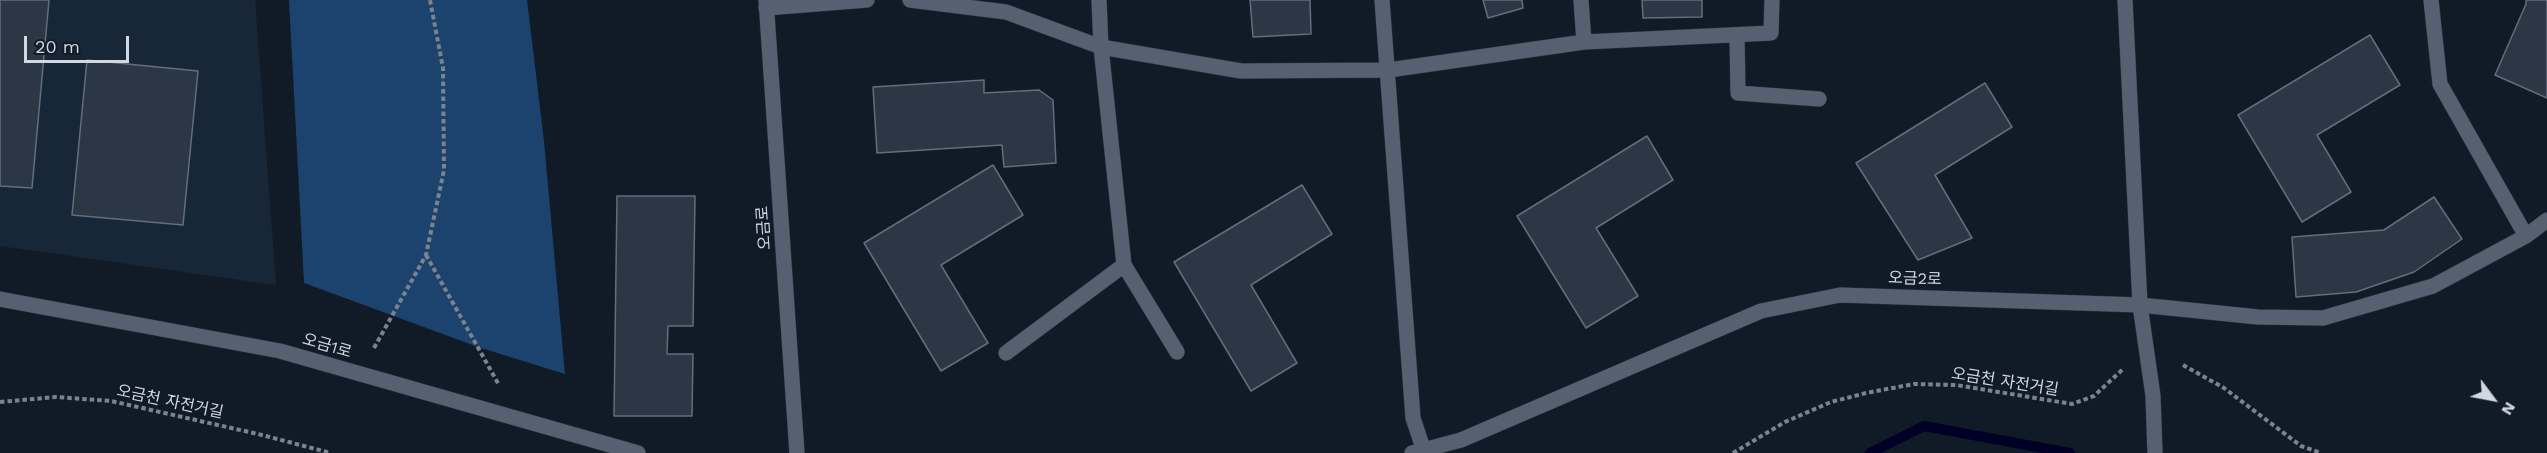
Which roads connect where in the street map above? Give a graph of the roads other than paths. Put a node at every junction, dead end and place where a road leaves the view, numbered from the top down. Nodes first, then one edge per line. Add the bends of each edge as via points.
1 (867, 0) edge
2 (910, 0) edge
3 (1099, 0) edge
4 (1382, 0) edge
5 (1581, 0) edge
6 (1772, 0) edge
7 (2125, 0) edge
8 (2431, 0) edge
9 (766, 4) edge
10 (1737, 36) junction
11 (1584, 42) junction
12 (1101, 47) junction
13 (1389, 70) junction
14 (1819, 99) dead end
15 (2547, 219) edge
16 (2526, 236) junction
17 (1124, 266) junction
18 (0, 299) edge
19 (2140, 305) junction
20 (1177, 352) dead end
21 (1006, 353) dead end
22 (1420, 452) edge
23 (638, 453) edge
24 (797, 453) edge
25 (2155, 453) edge

1 - 9 street
2 - 12 street via 1006,12
3 - 12 street
4 - 13 street
5 - 11 street
6 - 10 street via 1771,33
7 - 19 street
8 - 16 street via 2440,84
9 - 24 street, 오금로
10 - 11 street
10 - 14 street via 1738,93
11 - 13 street
12 - 13 street via 1241,71
12 - 17 street
13 - 22 street via 1413,418
15 - 16 street, 오금2로
16 - 19 street, 오금2로 via 2433,286 2323,318 2258,317
17 - 20 street
17 - 21 street
18 - 23 street, 오금1로 via 280,351
19 - 22 street, 오금2로 via 1840,295 1761,311 1461,440
19 - 25 street via 2153,396

